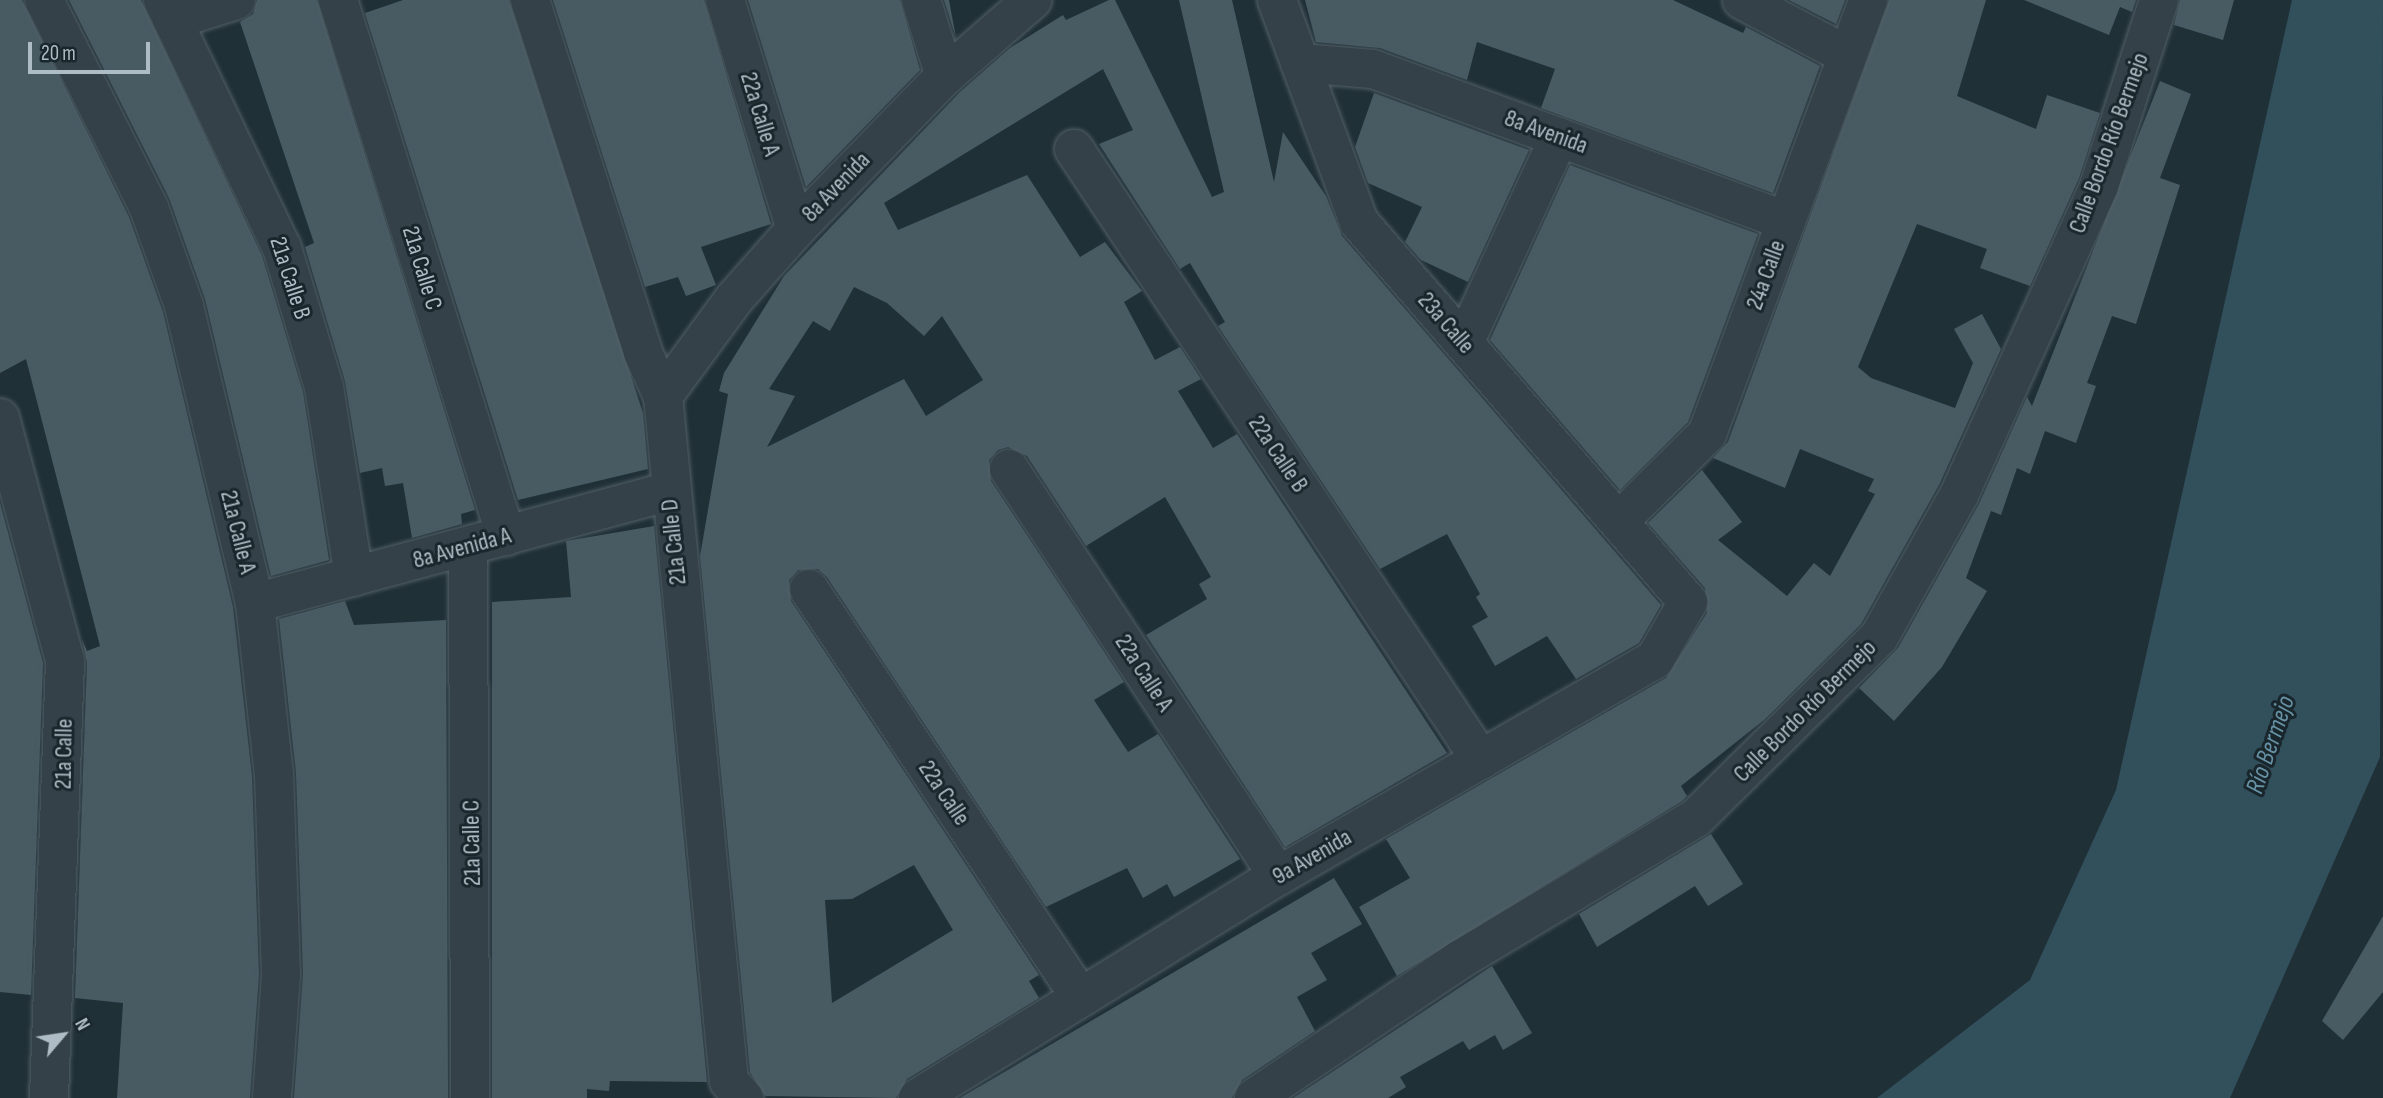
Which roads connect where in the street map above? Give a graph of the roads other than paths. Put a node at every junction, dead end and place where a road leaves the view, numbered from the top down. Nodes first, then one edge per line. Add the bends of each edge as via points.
1 (44, 0) edge
2 (236, 0) edge
3 (338, 0) edge
4 (530, 0) edge
5 (725, 0) edge
6 (921, 0) edge
7 (1032, 0) edge
8 (1277, 0) edge
9 (1742, 0) edge
10 (1868, 0) edge
11 (2159, 0) edge
12 (168, 10) edge
13 (1843, 53) junction
14 (1300, 62) junction
15 (945, 75) junction
16 (1559, 137) junction
17 (1074, 149) dead end
18 (1786, 221) junction
19 (796, 229) junction
20 (1464, 343) junction
21 (663, 396) junction
22 (0, 418) edge
23 (1009, 469) dead end
24 (669, 491) junction
25 (1619, 521) junction
26 (506, 536) junction
27 (468, 546) junction
28 (354, 577) junction
29 (809, 589) dead end
30 (1688, 602) joint
31 (256, 603) junction
32 (1481, 760) junction
33 (1278, 876) junction
34 (1079, 996) junction
35 (725, 1092) edge
36 (49, 1098) edge
37 (272, 1098) edge
38 (470, 1098) edge
39 (918, 1098) edge
40 (1254, 1098) edge

1 - 31 street, 21a Calle A via 149,208 184,306
2 - 12 street
3 - 26 street, 21a Calle C
4 - 21 street, 21a Calle D via 643,353
5 - 19 street, 22a Calle A
6 - 15 street
7 - 15 street, 8a Avenida
8 - 14 street, 23a Calle
9 - 13 street
10 - 13 street, 24a Calle
11 - 40 street, Calle Bordo Río Bermejo via 2099,186 1959,495 1879,637 1696,818 1461,958
12 - 28 street, 21a Calle B via 282,247 324,387
13 - 18 street, 24a Calle
14 - 16 street, 8a Avenida via 1373,69
14 - 20 street, 23a Calle via 1359,222
15 - 19 street, 8a Avenida
16 - 18 street, 8a Avenida
16 - 20 street
17 - 32 street, 22a Calle B
18 - 25 street, 24a Calle via 1707,434
19 - 21 street, 8a Avenida via 734,299
20 - 25 street, 23a Calle
21 - 24 street, 21a Calle D
22 - 36 street, 21a Calle via 65,661
23 - 33 street, 22a Calle A
24 - 26 street, 8a Avenida A
24 - 35 street, 21a Calle D
25 - 30 street, 23a Calle
26 - 27 street, 8a Avenida A
27 - 28 street, 8a Avenida A
27 - 38 street, 21a Calle C
28 - 31 street, 8a Avenida A
29 - 34 street, 22a Calle
30 - 32 street, 9a Avenida via 1655,659
31 - 37 street, 21a Calle A via 274,788 281,975
32 - 33 street, 9a Avenida
33 - 34 street, 9a Avenida
34 - 39 street, 9a Avenida

